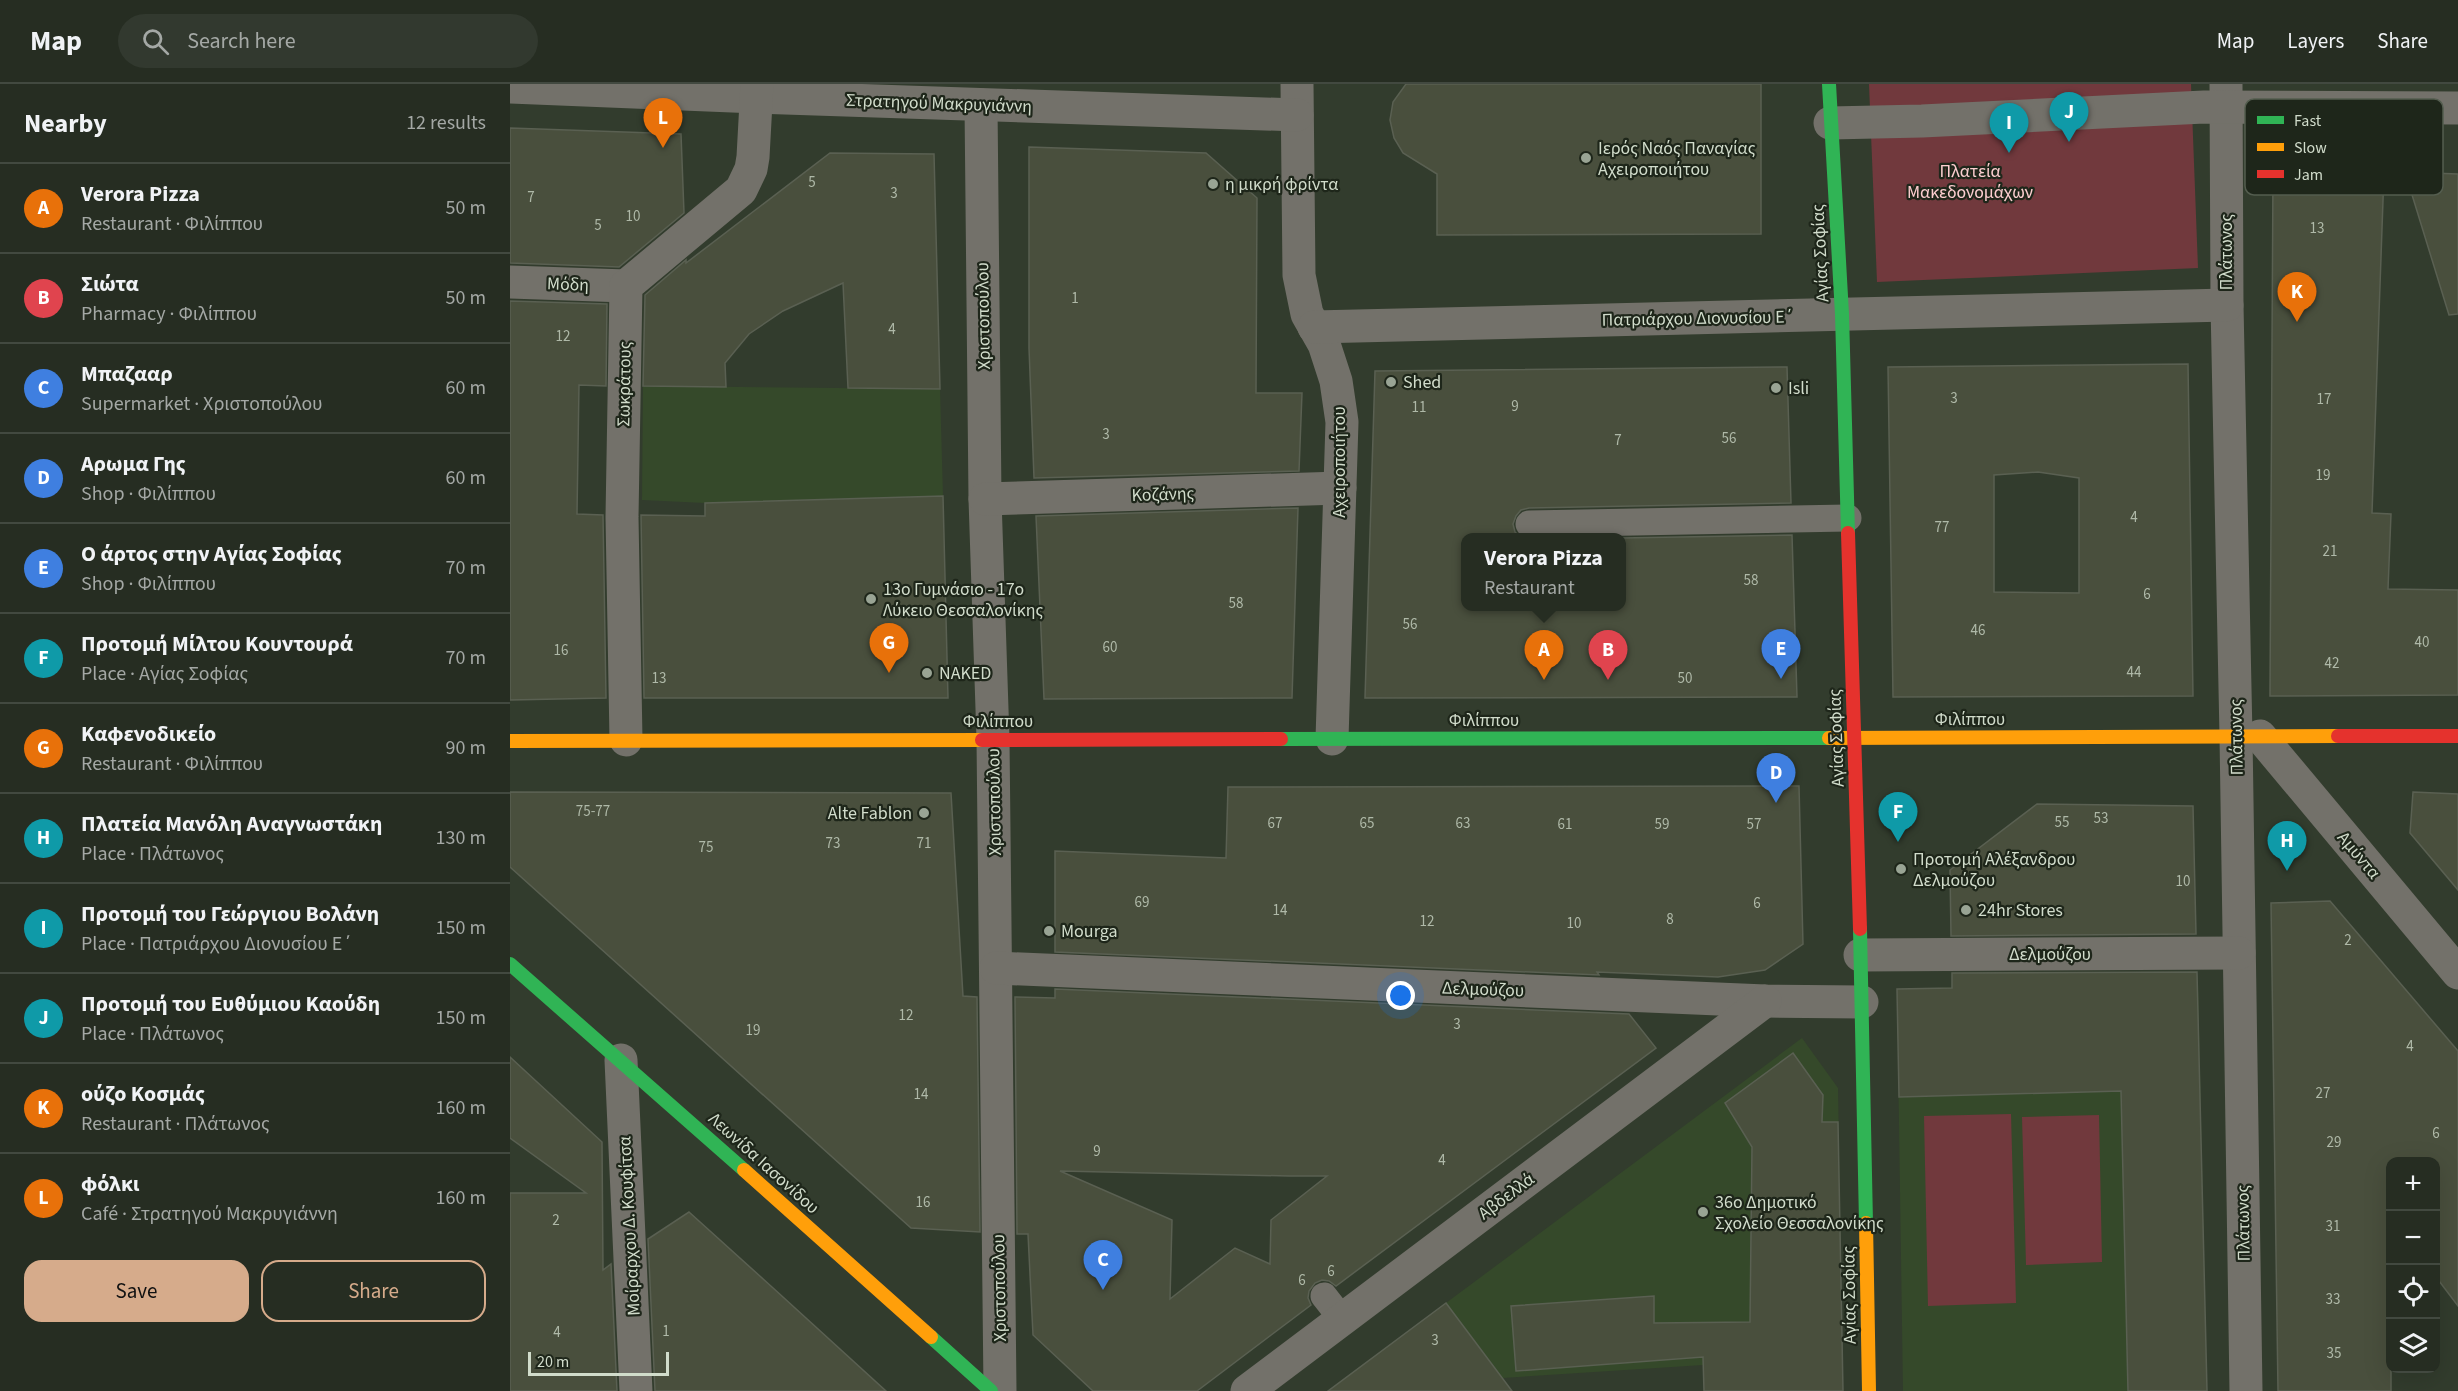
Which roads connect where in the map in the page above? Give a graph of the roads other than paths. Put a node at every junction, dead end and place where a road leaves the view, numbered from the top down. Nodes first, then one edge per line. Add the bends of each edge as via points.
1 (1829, 84) edge
2 (510, 87) edge
3 (757, 91) edge
4 (2226, 96) edge
5 (2284, 99) edge
6 (1297, 100) edge
7 (981, 105) junction
8 (2443, 107) edge
9 (2458, 108) edge
10 (1830, 123) junction
11 (510, 282) edge
12 (626, 286) junction
13 (2227, 305) junction
14 (1842, 314) junction
15 (1314, 327) junction
16 (1340, 488) junction
17 (985, 499) junction
18 (1848, 518) junction
19 (1529, 524) dead end
20 (2248, 736) junction
21 (2458, 736) edge
22 (1854, 737) junction
23 (993, 739) junction
24 (1332, 739) junction
25 (626, 740) junction
26 (510, 741) edge
27 (2239, 953) junction
28 (1860, 955) junction
29 (510, 964) edge
30 (996, 968) junction
31 (2458, 973) edge
32 (1765, 1001) junction
33 (1862, 1002) junction
34 (621, 1060) junction
35 (636, 1391) edge
36 (991, 1391) edge
37 (1000, 1391) edge
38 (1247, 1391) edge
39 (1869, 1391) edge
40 (2246, 1391) edge

1 - 10 main road, Αγίας Σοφίας
2 - 3 street, Στρατηγού Μακρυγιάννη
3 - 7 street, Στρατηγού Μακρυγιάννη
3 - 12 street via 751,169 741,190
4 - 5 street
4 - 10 street
4 - 13 street, Πλάτωνος
6 - 7 street, Στρατηγού Μακρυγιάννη
6 - 15 street, Αχειροποιήτου via 1299,275
7 - 17 street, Χριστοπούλου
8 - 9 street
10 - 14 main road, Αγίας Σοφίας
11 - 12 street, Μόδη
12 - 25 street, Σωκράτους via 622,517
13 - 14 street, Πατριάρχου Διονυσίου Ε΄
13 - 20 street, Πλάτωνος
14 - 15 street, Πατριάρχου Διονυσίου Ε΄
14 - 18 main road, Αγίας Σοφίας
15 - 16 street, Αχειροποιήτου via 1324,344 1339,392
16 - 17 street, Κοζάνης
16 - 24 street, Αχειροποιήτου
17 - 23 street, Χριστοπούλου
18 - 19 lane
18 - 22 main road, Αγίας Σοφίας
20 - 21 main road, Φιλίππου
20 - 22 main road, Φιλίππου
20 - 27 street, Πλάτωνος
20 - 31 street, Αμύντα
22 - 24 main road, Φιλίππου
22 - 28 main road, Αγίας Σοφίας
23 - 24 main road, Φιλίππου
23 - 25 main road, Φιλίππου
23 - 30 street, Χριστοπούλου
25 - 26 main road, Φιλίππου
27 - 28 street, Δελμούζου
27 - 40 street, Πλάτωνος
28 - 33 main road, Αγίας Σοφίας
29 - 34 main road, Λεωνίδα Ιασονίδου
30 - 32 street, Δελμούζου
30 - 37 street, Χριστοπούλου
32 - 33 street, Δελμούζου
32 - 38 street, Αβδελλά via 1333,1307
33 - 39 main road, Αγίας Σοφίας
34 - 35 street, Μοίραρχου Δ. Κουφίτσα
34 - 36 main road, Λεωνίδα Ιασονίδου

